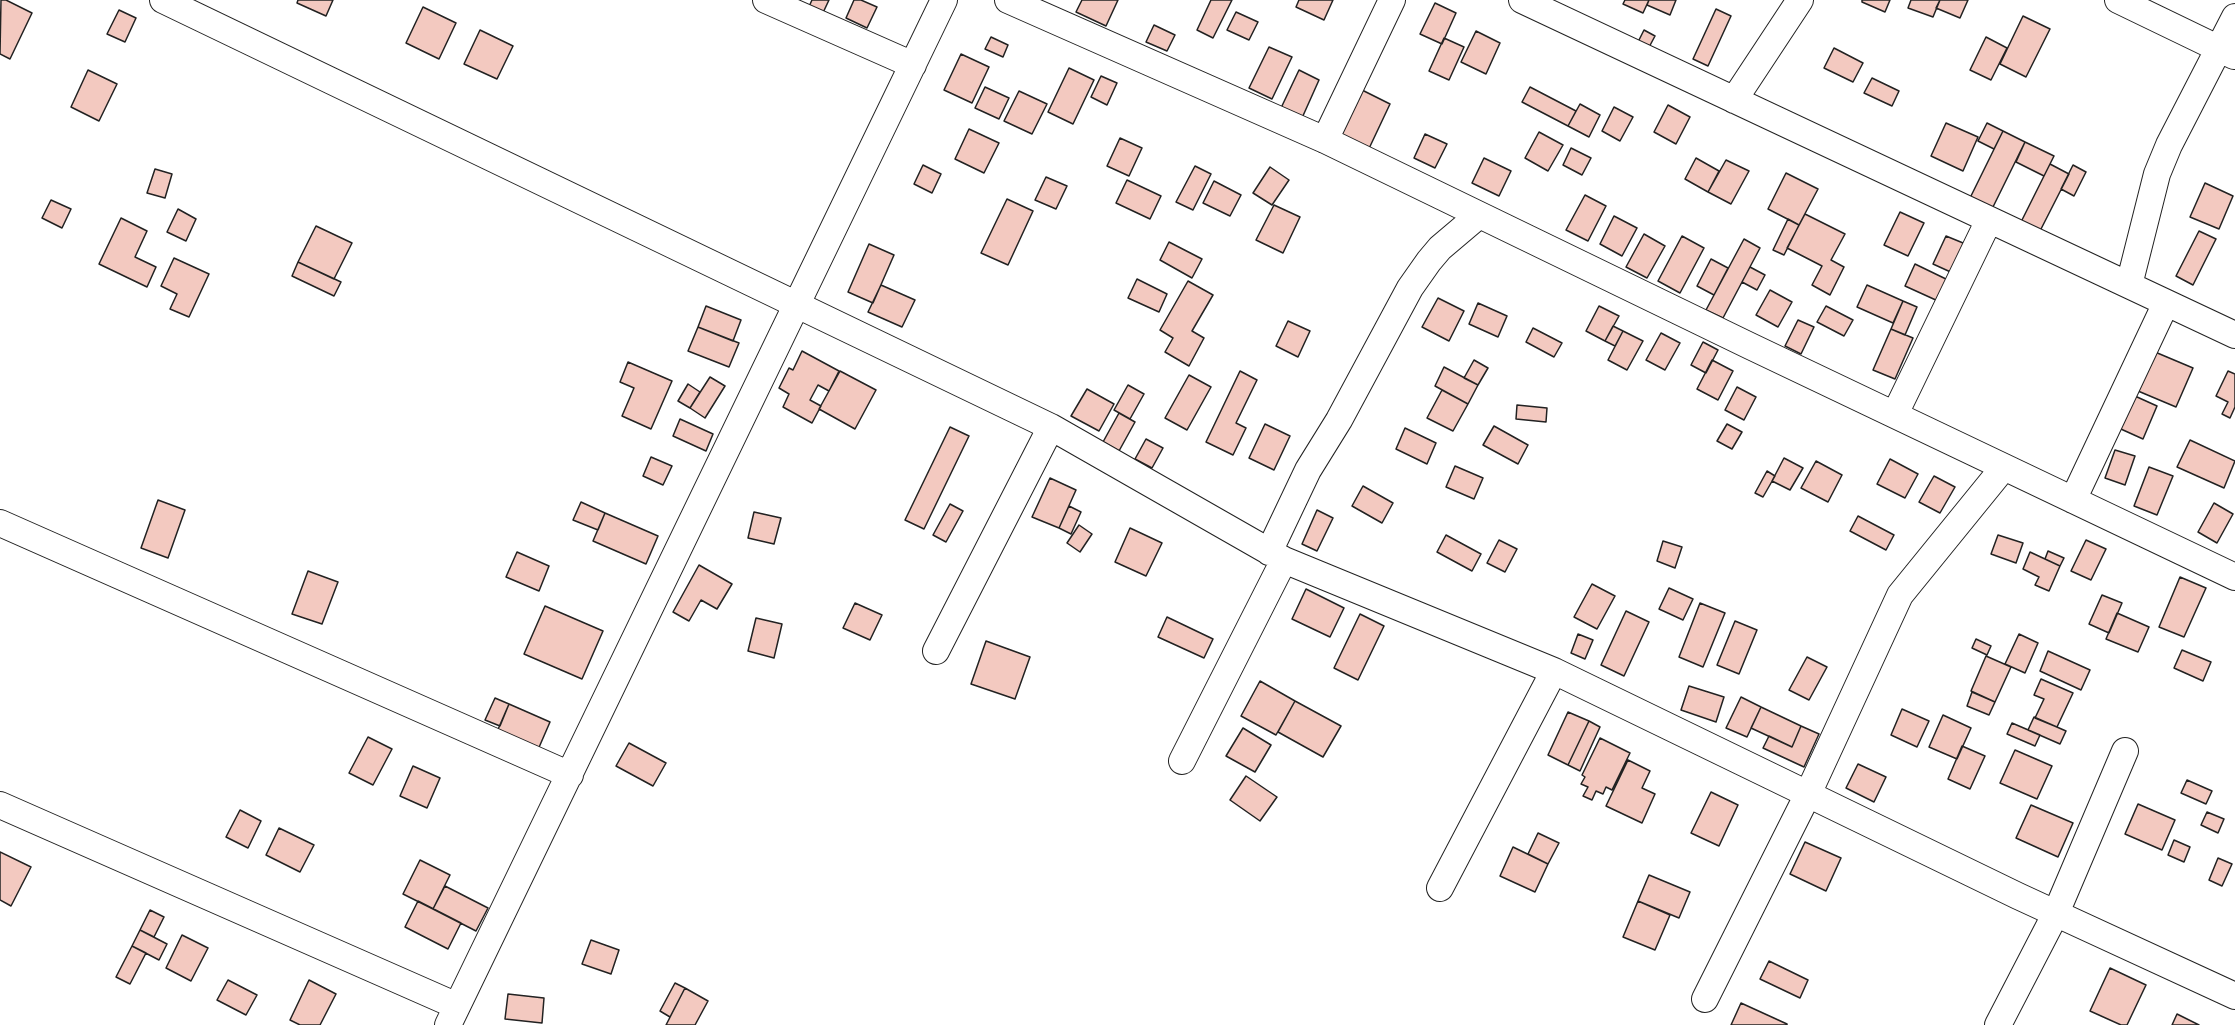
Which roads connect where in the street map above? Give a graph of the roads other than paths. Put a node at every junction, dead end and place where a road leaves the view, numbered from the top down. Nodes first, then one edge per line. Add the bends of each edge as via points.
1 (163, 0) edge
2 (766, 0) edge
3 (944, 0) edge
4 (1008, 0) edge
5 (1392, 0) edge
6 (1522, 0) edge
7 (1800, 0) edge
8 (2118, 0) edge
9 (2235, 17) edge
10 (2227, 53) edge
11 (913, 65) junction
12 (1734, 100) junction
13 (1325, 140) junction
14 (1479, 215) junction
15 (1989, 220) junction
16 (2129, 285) junction
17 (2166, 303) junction
18 (798, 304) junction
19 (2235, 335) edge
20 (1894, 414) junction
21 (1051, 427) junction
22 (2004, 467) junction
23 (2073, 500) junction
24 (0, 523) edge
25 (1277, 556) junction
26 (2235, 577) edge
27 (936, 651) dead end
28 (1554, 671) junction
29 (2125, 751) dead end
30 (1182, 761) dead end
31 (570, 775) junction
32 (1808, 794) junction
33 (0, 805) edge
34 (1440, 888) dead end
35 (2056, 913) junction
36 (2235, 996) edge
37 (1705, 999) dead end
38 (453, 1016) edge
39 (1998, 1025) edge

1 - 18 street
2 - 11 street
3 - 11 street
4 - 13 street
5 - 13 street
6 - 12 street
7 - 12 street
8 - 10 street
9 - 10 street
10 - 16 street via 2169,145 2157,174
11 - 18 street
12 - 15 street
13 - 14 street
14 - 20 street
14 - 25 street via 1440,248 1414,281 1308,470
15 - 16 street
15 - 20 street
16 - 17 street
17 - 19 street
17 - 23 street
18 - 21 street
18 - 31 street
20 - 22 street
21 - 25 street
21 - 27 street
22 - 23 street
22 - 32 street via 1900,595
23 - 26 street
24 - 31 street
25 - 28 street
25 - 30 street
28 - 32 street
28 - 34 street
29 - 35 street
31 - 38 street
32 - 35 street
32 - 37 street
33 - 38 street
35 - 36 street
35 - 39 street

